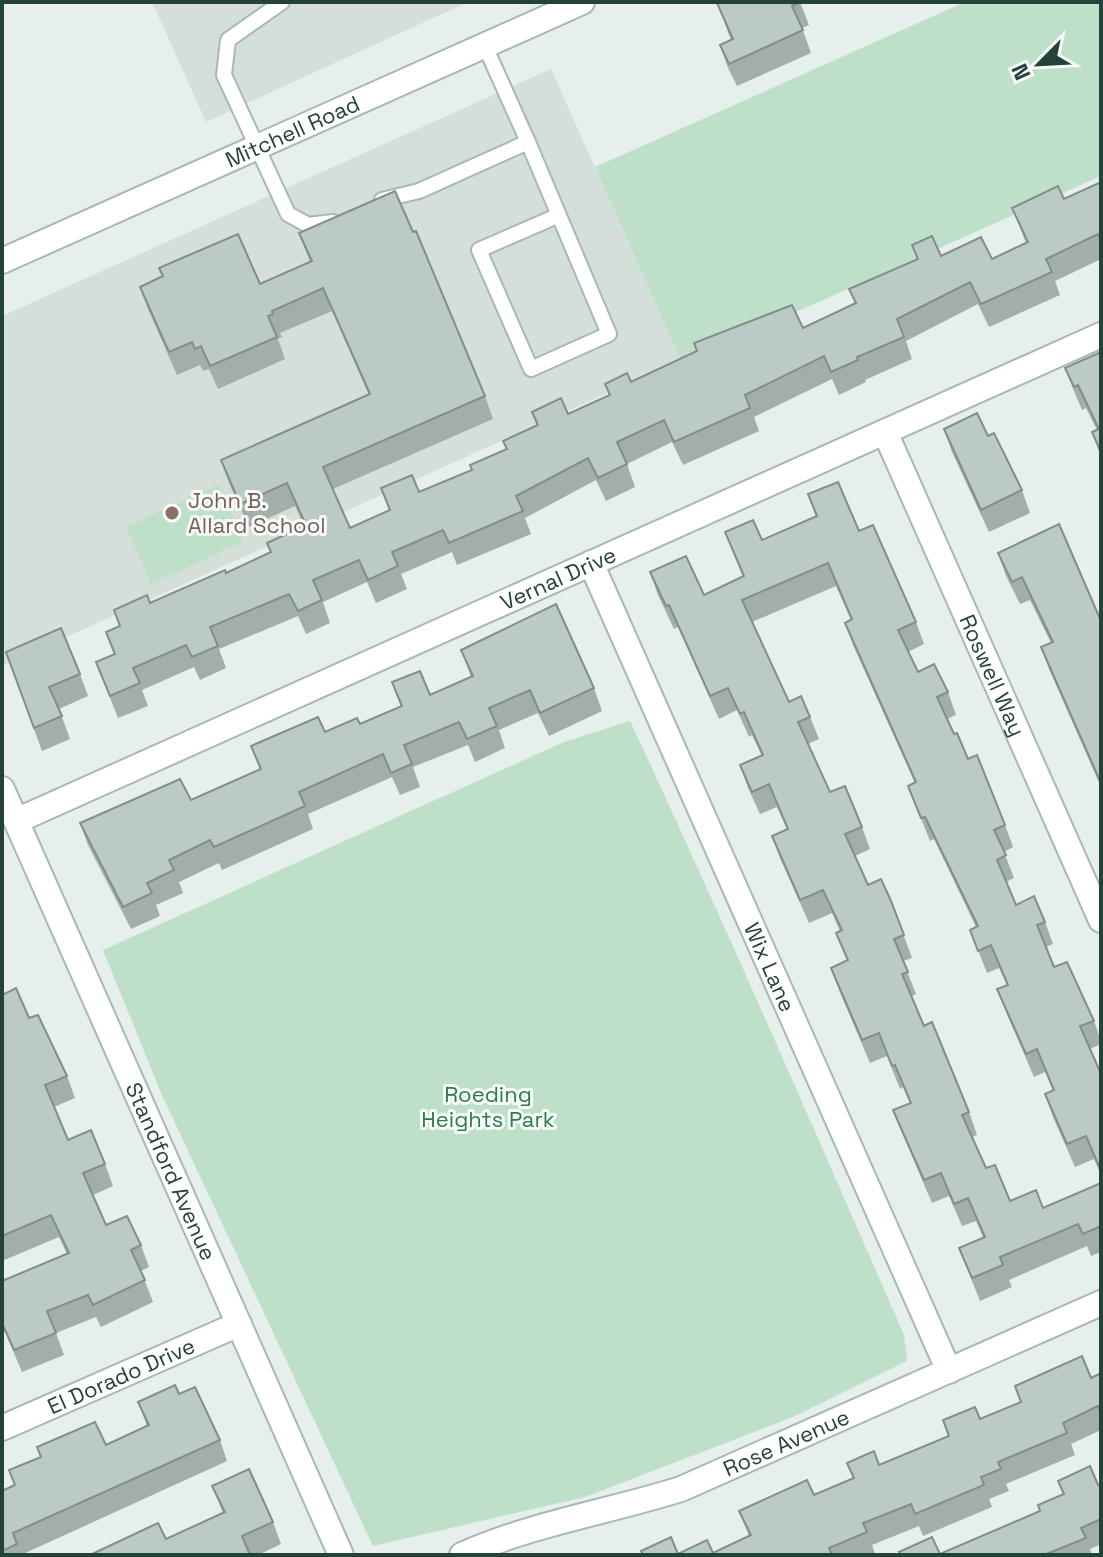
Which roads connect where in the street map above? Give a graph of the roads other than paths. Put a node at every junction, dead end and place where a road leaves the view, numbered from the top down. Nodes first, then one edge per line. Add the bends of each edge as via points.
1 (282, 2) edge
2 (582, 2) edge
3 (485, 46) junction
4 (528, 142) junction
5 (257, 147) junction
6 (367, 207) edge
7 (557, 216) junction
8 (343, 217) edge
9 (2, 261) edge
10 (1101, 335) edge
11 (885, 432) junction
12 (591, 563) junction
13 (2, 789) edge
14 (16, 821) junction
15 (1101, 920) edge
16 (1101, 1303) edge
17 (239, 1324) junction
18 (949, 1371) junction
19 (2, 1428) edge
20 (341, 1555) edge
21 (462, 1555) edge

1 - 5 lane via 228,40 224,75
2 - 3 street, Mitchell Road
3 - 4 lane
3 - 5 street, Mitchell Road
4 - 6 lane via 419,191
4 - 7 lane
5 - 8 lane via 292,218 320,225
5 - 9 street, Mitchell Road
7 - 7 lane via 479,250 531,369 609,334
10 - 11 street, Vernal Drive
11 - 12 street, Vernal Drive
11 - 15 street, Roswell Way
12 - 14 street, Vernal Drive
12 - 18 street, Wix Lane
13 - 14 street, Standford Avenue
14 - 17 street, Standford Avenue
16 - 18 street, Rose Avenue
17 - 19 street, El Dorado Drive
17 - 20 street, Standford Avenue
18 - 21 street, Rose Avenue via 681,1489 506,1535

